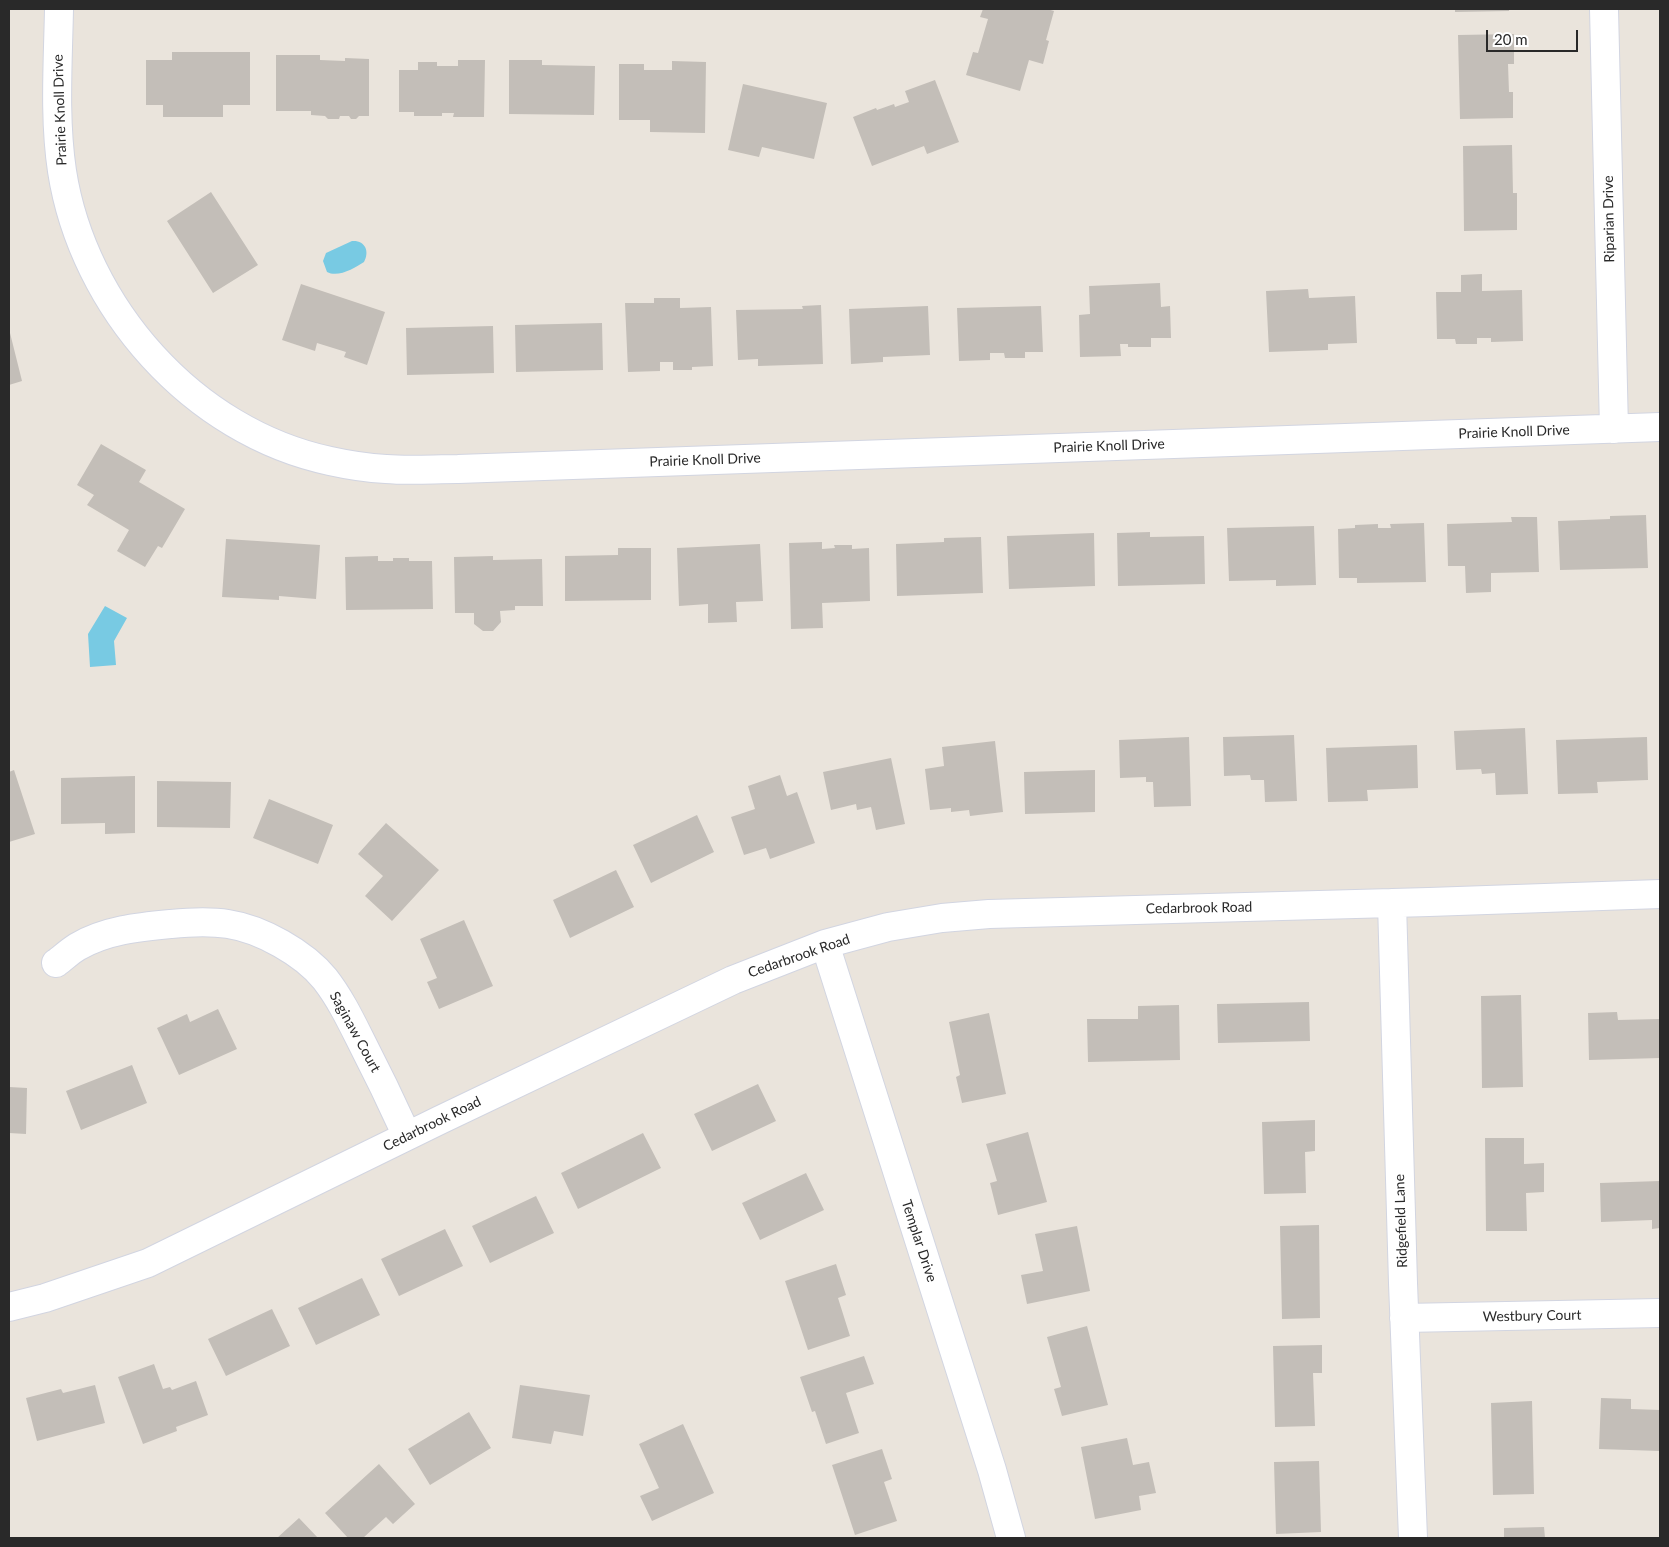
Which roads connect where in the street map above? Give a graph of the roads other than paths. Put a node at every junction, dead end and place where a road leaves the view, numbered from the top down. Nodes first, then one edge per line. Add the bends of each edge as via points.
1 (59, 9) edge
2 (1604, 9) edge
3 (1660, 427) edge
4 (1614, 429) junction
5 (1660, 894) edge
6 (1392, 903) junction
7 (825, 944) junction
8 (56, 963) dead end
9 (406, 1136) junction
10 (9, 1307) edge
11 (1660, 1313) edge
12 (1404, 1318) junction
13 (1011, 1538) edge
14 (1413, 1538) edge

1 - 4 street, Prairie Knoll Drive via 62,171 76,228 105,291 135,336 162,367 198,398 245,429 329,461 385,469 458,469
2 - 4 street, Riparian Drive
3 - 4 street, Prairie Knoll Drive
5 - 6 street, Cedarbrook Road
6 - 7 street, Cedarbrook Road via 989,914 888,927
6 - 12 street, Ridgefield Lane
7 - 9 street, Cedarbrook Road via 733,980
7 - 13 street, Templar Drive
8 - 9 street, Saginaw Court via 99,937 134,927 206,921 254,930 305,960 324,978 338,998 385,1088
9 - 10 street, Cedarbrook Road via 148,1263
11 - 12 street, Westbury Court
12 - 14 street, Ridgefield Lane

